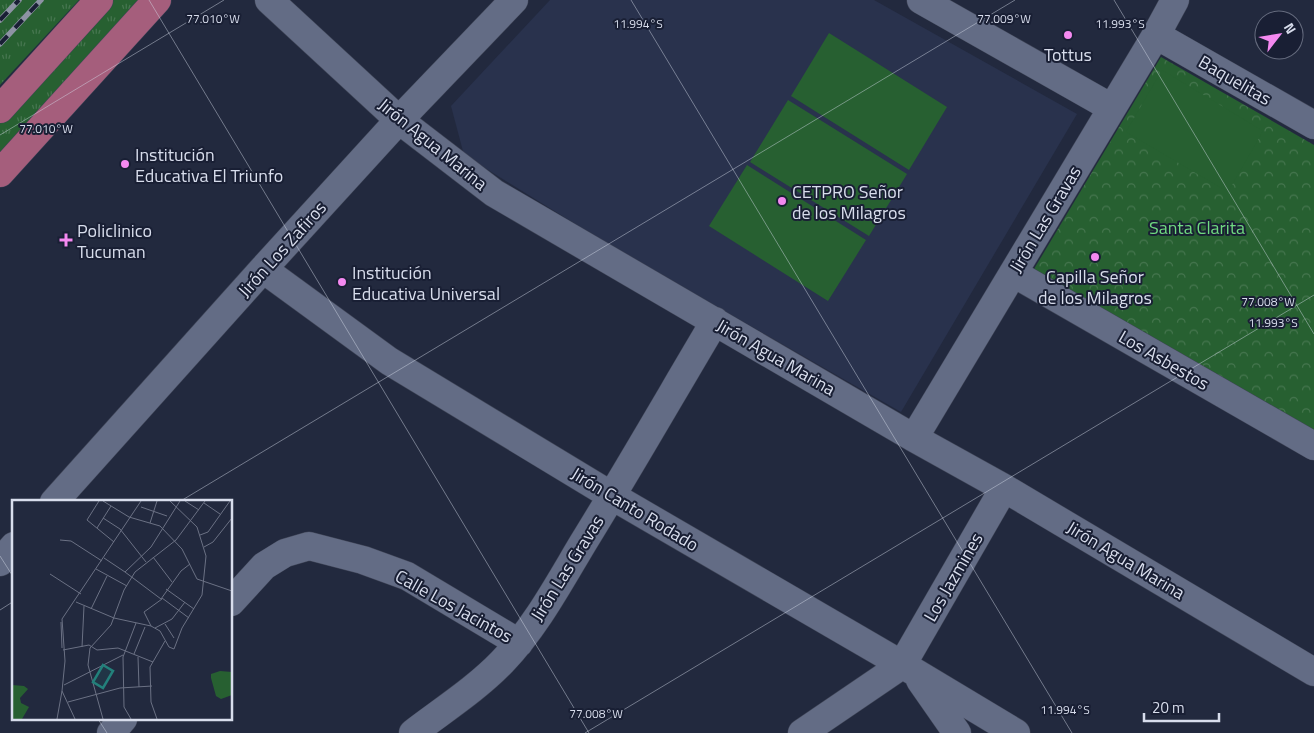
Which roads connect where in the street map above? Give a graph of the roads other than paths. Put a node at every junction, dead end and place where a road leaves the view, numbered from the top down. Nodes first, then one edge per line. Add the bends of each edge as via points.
1 (99, 0) edge
2 (157, 0) edge
3 (269, 0) edge
4 (514, 0) edge
5 (921, 0) edge
6 (1175, 0) edge
7 (1156, 35) junction
8 (1112, 108) junction
9 (0, 109) edge
10 (399, 120) junction
11 (1314, 125) edge
12 (0, 173) edge
13 (263, 269) junction
14 (1013, 273) junction
15 (715, 321) junction
16 (914, 438) junction
17 (1314, 446) edge
18 (1004, 488) junction
19 (612, 496) junction
20 (56, 500) edge
21 (12, 548) edge
22 (0, 562) edge
23 (232, 601) edge
24 (520, 643) junction
25 (908, 668) junction
26 (1314, 672) edge
27 (122, 720) edge
28 (111, 733) edge
29 (413, 733) edge
30 (802, 733) edge
31 (956, 733) edge
32 (1016, 733) edge

1 - 9 main road
2 - 12 main road
3 - 10 street, Jirón Agua Marina
4 - 10 street, Jirón Los Zafiros
5 - 8 street
6 - 7 street, Jirón Las Gravas
7 - 8 street, Jirón Las Gravas
7 - 11 street, Baquelitas
8 - 14 street, Jirón Las Gravas
10 - 13 street, Jirón Los Zafiros
10 - 15 street, Jirón Agua Marina via 494,193
13 - 19 street, Jirón Canto Rodado via 389,361
13 - 20 street, Jirón Los Zafiros
14 - 16 street, Jirón Las Gravas
14 - 17 street, Los Asbestos
15 - 16 street, Jirón Agua Marina
15 - 19 street, Jirón Las Gravas
16 - 18 street, Jirón Agua Marina
18 - 25 street, Los Jazmines
18 - 26 street, Jirón Agua Marina
19 - 24 street, Jirón Las Gravas
19 - 25 street, Jirón Canto Rodado
21 - 22 street
23 - 24 street, Calle Los Jacintos via 264,566 285,553 310,546 407,576
24 - 29 street, Jirón Las Gravas via 475,686
25 - 30 street
25 - 31 street
25 - 32 street, Jirón Canto Rodado
27 - 28 street

